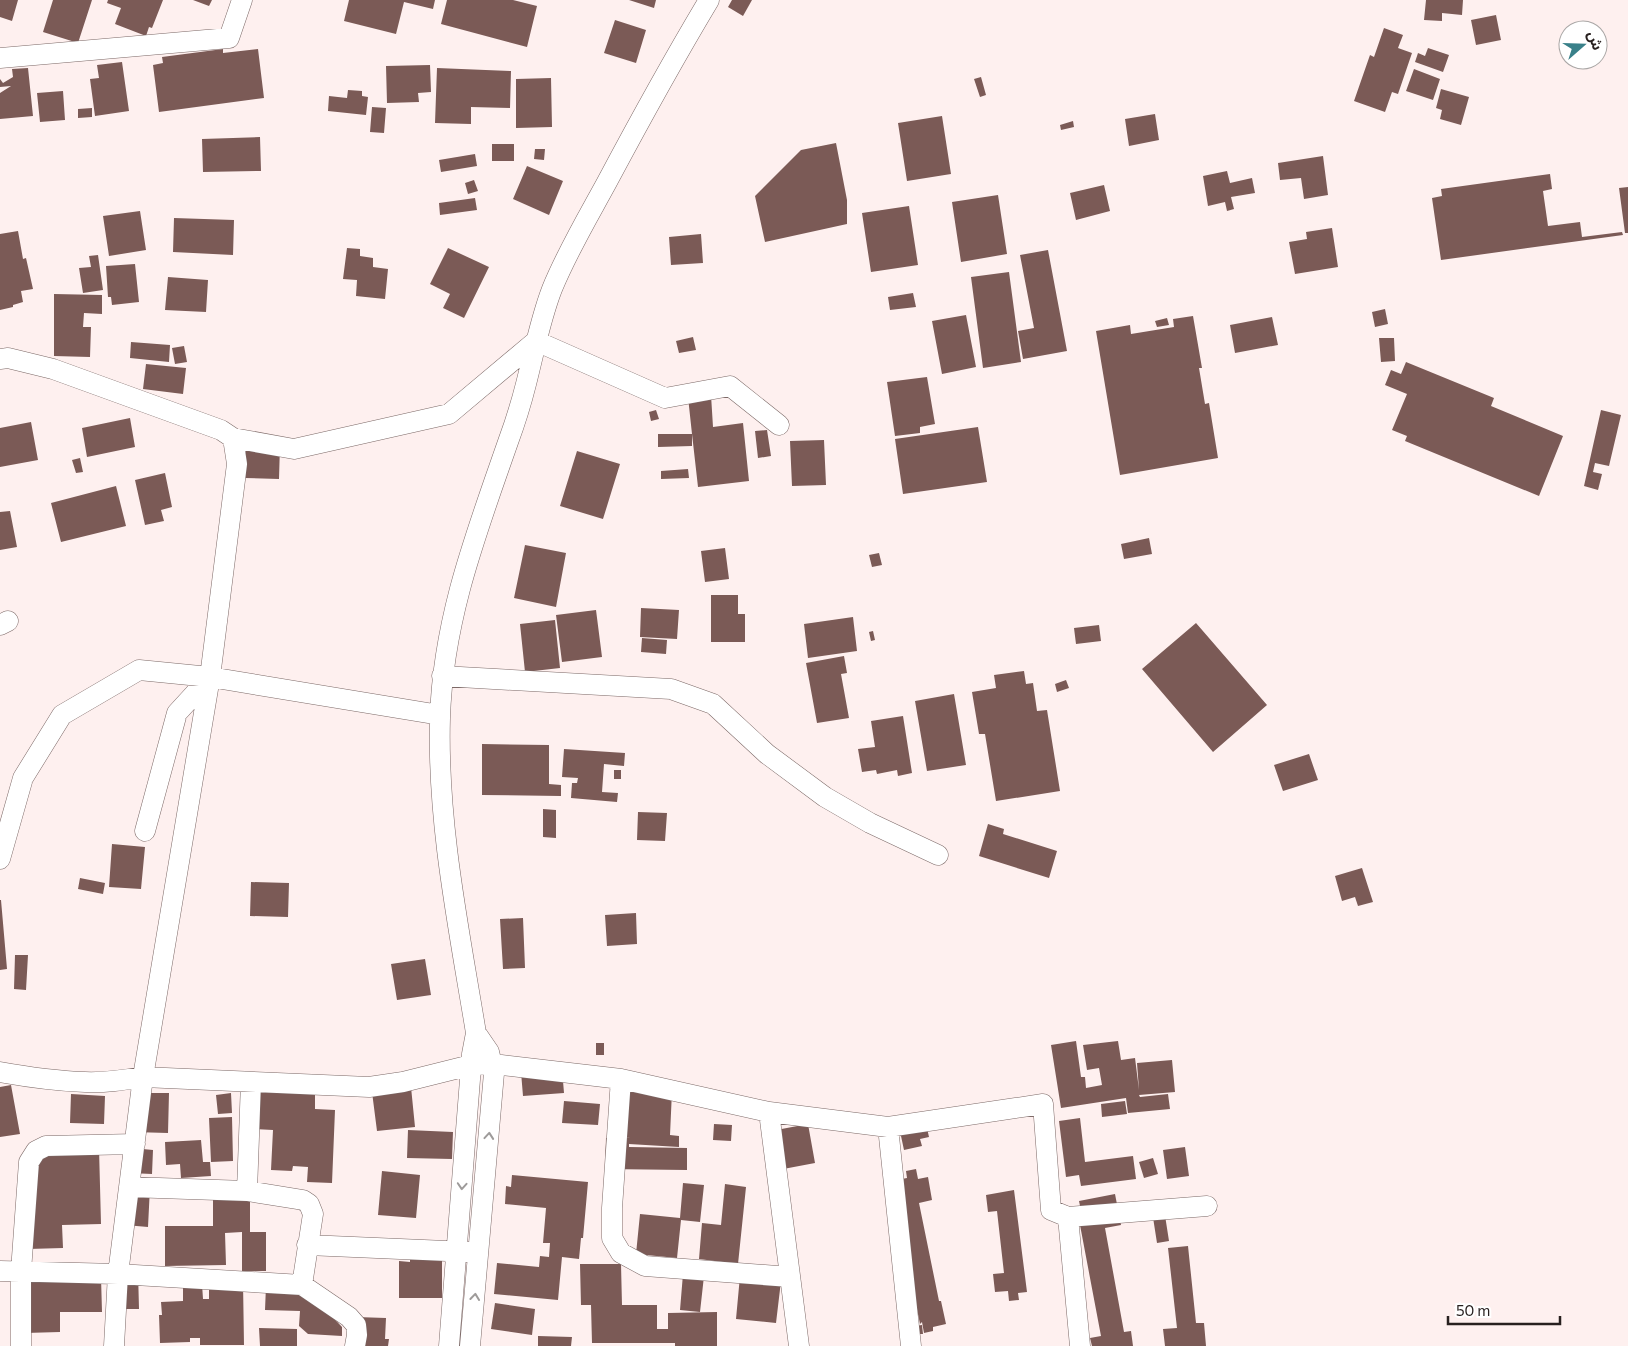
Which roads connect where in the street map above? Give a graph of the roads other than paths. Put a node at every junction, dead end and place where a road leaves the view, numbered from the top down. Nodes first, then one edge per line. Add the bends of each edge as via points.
1 (242, 0) edge
2 (709, 0) edge
3 (0, 58) edge
4 (536, 341) junction
5 (0, 359) edge
6 (778, 425) dead end
7 (233, 438) junction
8 (442, 676) junction
9 (210, 677) junction
10 (440, 715) junction
11 (145, 831) dead end
12 (938, 855) dead end
13 (0, 859) edge
14 (476, 1033) junction
15 (493, 1064) junction
16 (471, 1065) junction
17 (0, 1072) edge
18 (144, 1078) junction
19 (621, 1078) junction
20 (251, 1082) junction
21 (769, 1112) junction
22 (888, 1127) junction
23 (135, 1144) junction
24 (129, 1187) junction
25 (247, 1191) junction
26 (1206, 1206) dead end
27 (1068, 1217) junction
28 (307, 1246) junction
29 (457, 1251) junction
30 (479, 1252) junction
31 (0, 1271) edge
32 (21, 1271) junction
33 (118, 1274) junction
34 (790, 1277) junction
35 (302, 1285) junction
36 (21, 1346) edge
37 (114, 1346) edge
38 (355, 1346) edge
39 (449, 1346) edge
40 (470, 1346) edge
41 (799, 1346) edge
42 (911, 1346) edge
43 (1080, 1346) edge

1 - 3 street via 229,38
2 - 4 street via 570,250 551,292
4 - 6 street via 665,398 730,386
4 - 7 street via 449,414 294,449
4 - 8 street via 519,410 456,598
5 - 7 street via 53,369 221,430
7 - 9 street via 237,464
8 - 10 street
8 - 12 street via 680,692 713,704 767,754 825,797 870,823
9 - 10 street
9 - 11 street via 177,714
9 - 13 street via 139,670 62,715 23,778
9 - 18 street
10 - 14 street via 444,827
14 - 15 street via 484,1042
14 - 16 street
15 - 16 street
15 - 19 street
30 -> 15 street
16 - 20 street via 402,1082 369,1086
16 -> 29 street
17 - 18 street via 86,1082
18 - 20 street
18 - 23 street
19 - 21 street
19 - 34 street via 612,1238 621,1252 645,1266
20 - 25 street
21 - 22 street
21 - 34 street
22 - 27 street via 1043,1104 1051,1210
22 - 42 street
23 - 24 street
23 - 32 street via 46,1146 36,1151 29,1162
24 - 25 street
24 - 33 street
25 - 28 street via 303,1200 309,1204 312,1214
26 - 27 street
27 - 43 street
28 - 29 street
28 - 35 street
29 - 30 street
29 - 39 street
40 -> 30 street
31 - 32 street
32 - 33 street
32 - 36 street
33 - 35 street
33 - 37 street
34 - 41 street
35 - 38 street via 356,1325

